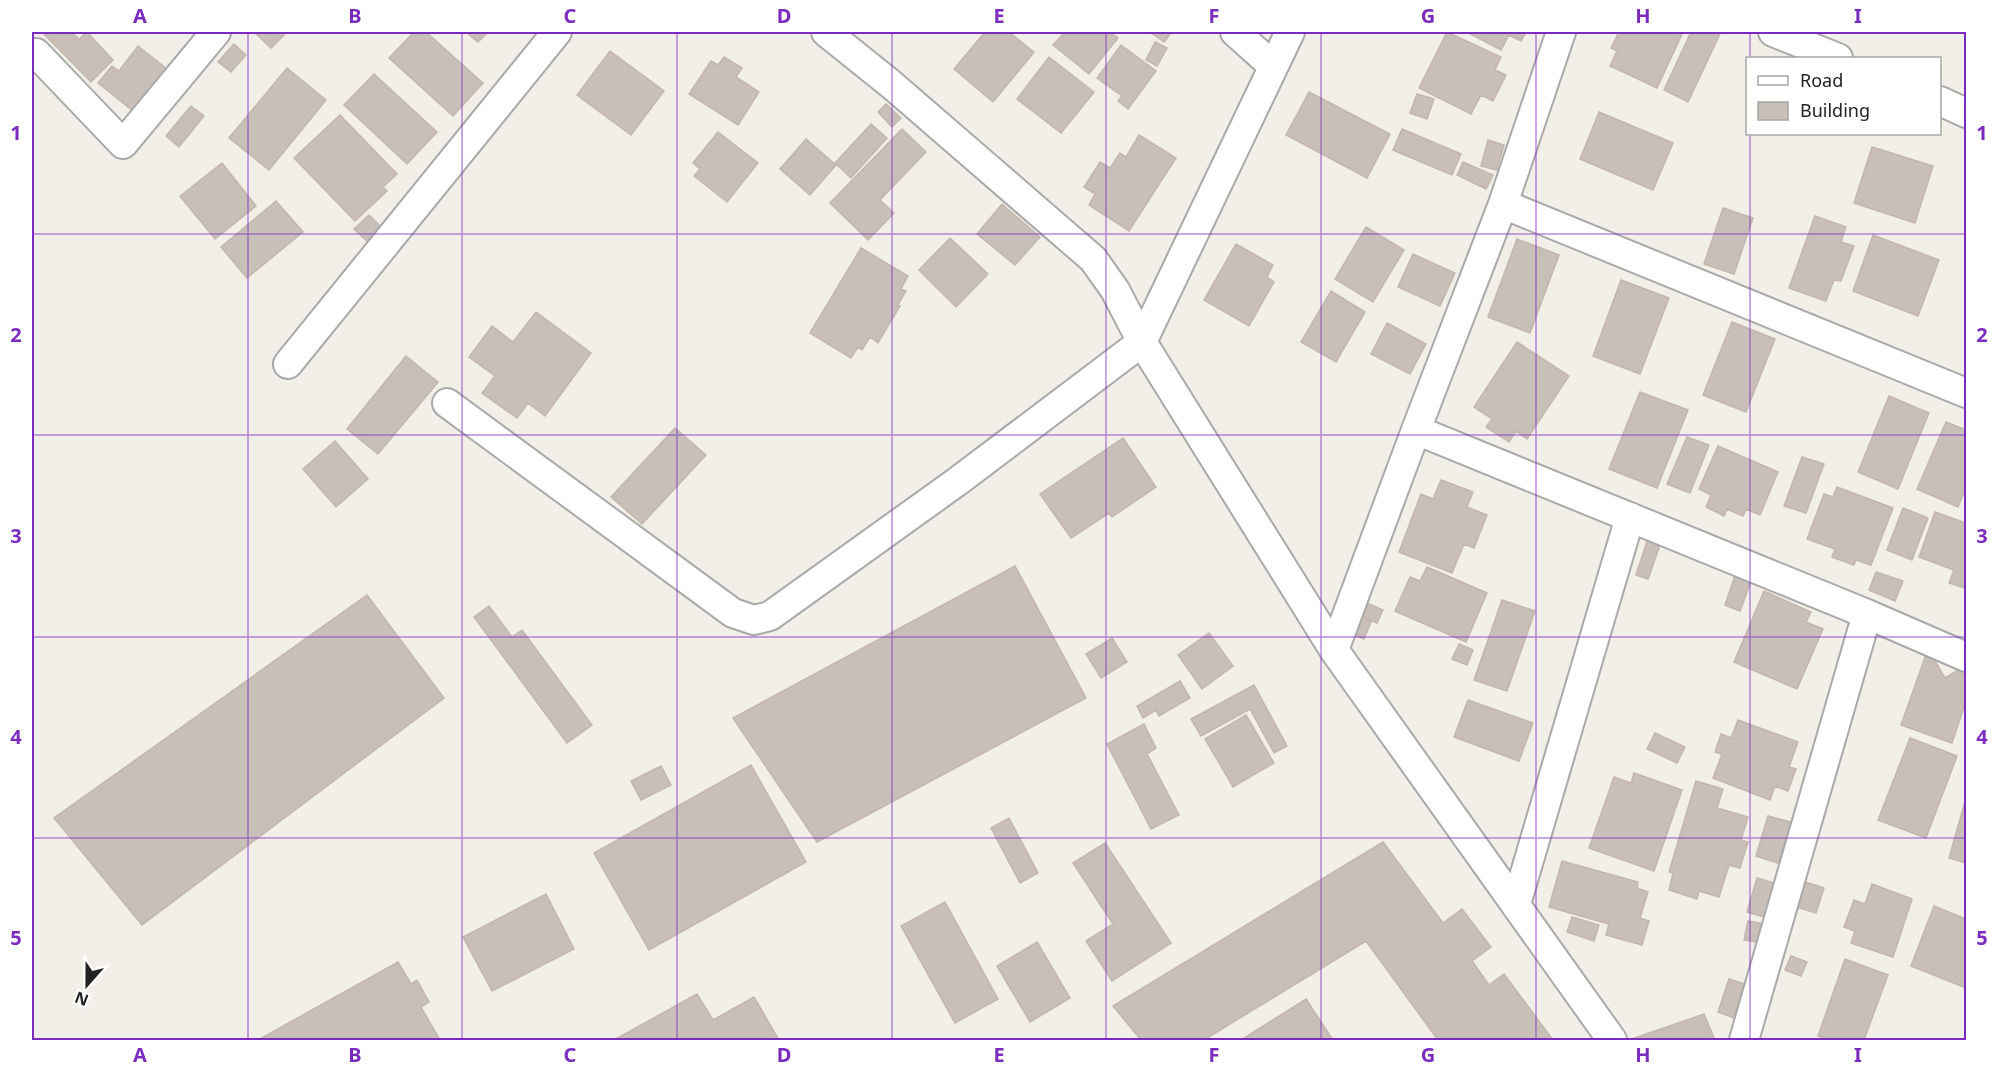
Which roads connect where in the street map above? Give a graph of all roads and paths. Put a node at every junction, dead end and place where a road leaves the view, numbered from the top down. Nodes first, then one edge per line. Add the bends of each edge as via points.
1 (216, 32) edge
2 (557, 32) edge
3 (826, 32) edge
4 (1235, 32) edge
5 (1290, 32) edge
6 (1561, 32) edge
7 (1773, 32) edge
8 (36, 53) dead end
9 (1836, 57) edge
10 (1273, 66) junction
11 (1941, 101) edge
12 (1966, 113) edge
13 (1503, 204) junction
14 (1142, 342) junction
15 (288, 364) dead end
16 (1966, 393) edge
17 (447, 403) dead end
18 (1416, 430) junction
19 (1630, 517) junction
20 (1867, 614) junction
21 (1334, 650) junction
22 (1966, 657) edge
23 (1516, 903) junction
24 (1612, 1041) edge
25 (1744, 1041) edge

1 - 8 street via 123,144
2 - 15 street
3 - 14 street via 1093,259 1115,290
4 - 10 street
5 - 10 street
6 - 13 street
7 - 9 street
10 - 14 street
11 - 12 street
13 - 16 street
13 - 18 street
14 - 17 street via 770,616 754,620 733,613
14 - 21 street
18 - 19 street
18 - 21 street
19 - 20 street
19 - 23 street
20 - 22 street
20 - 25 street
21 - 23 street
23 - 24 street

